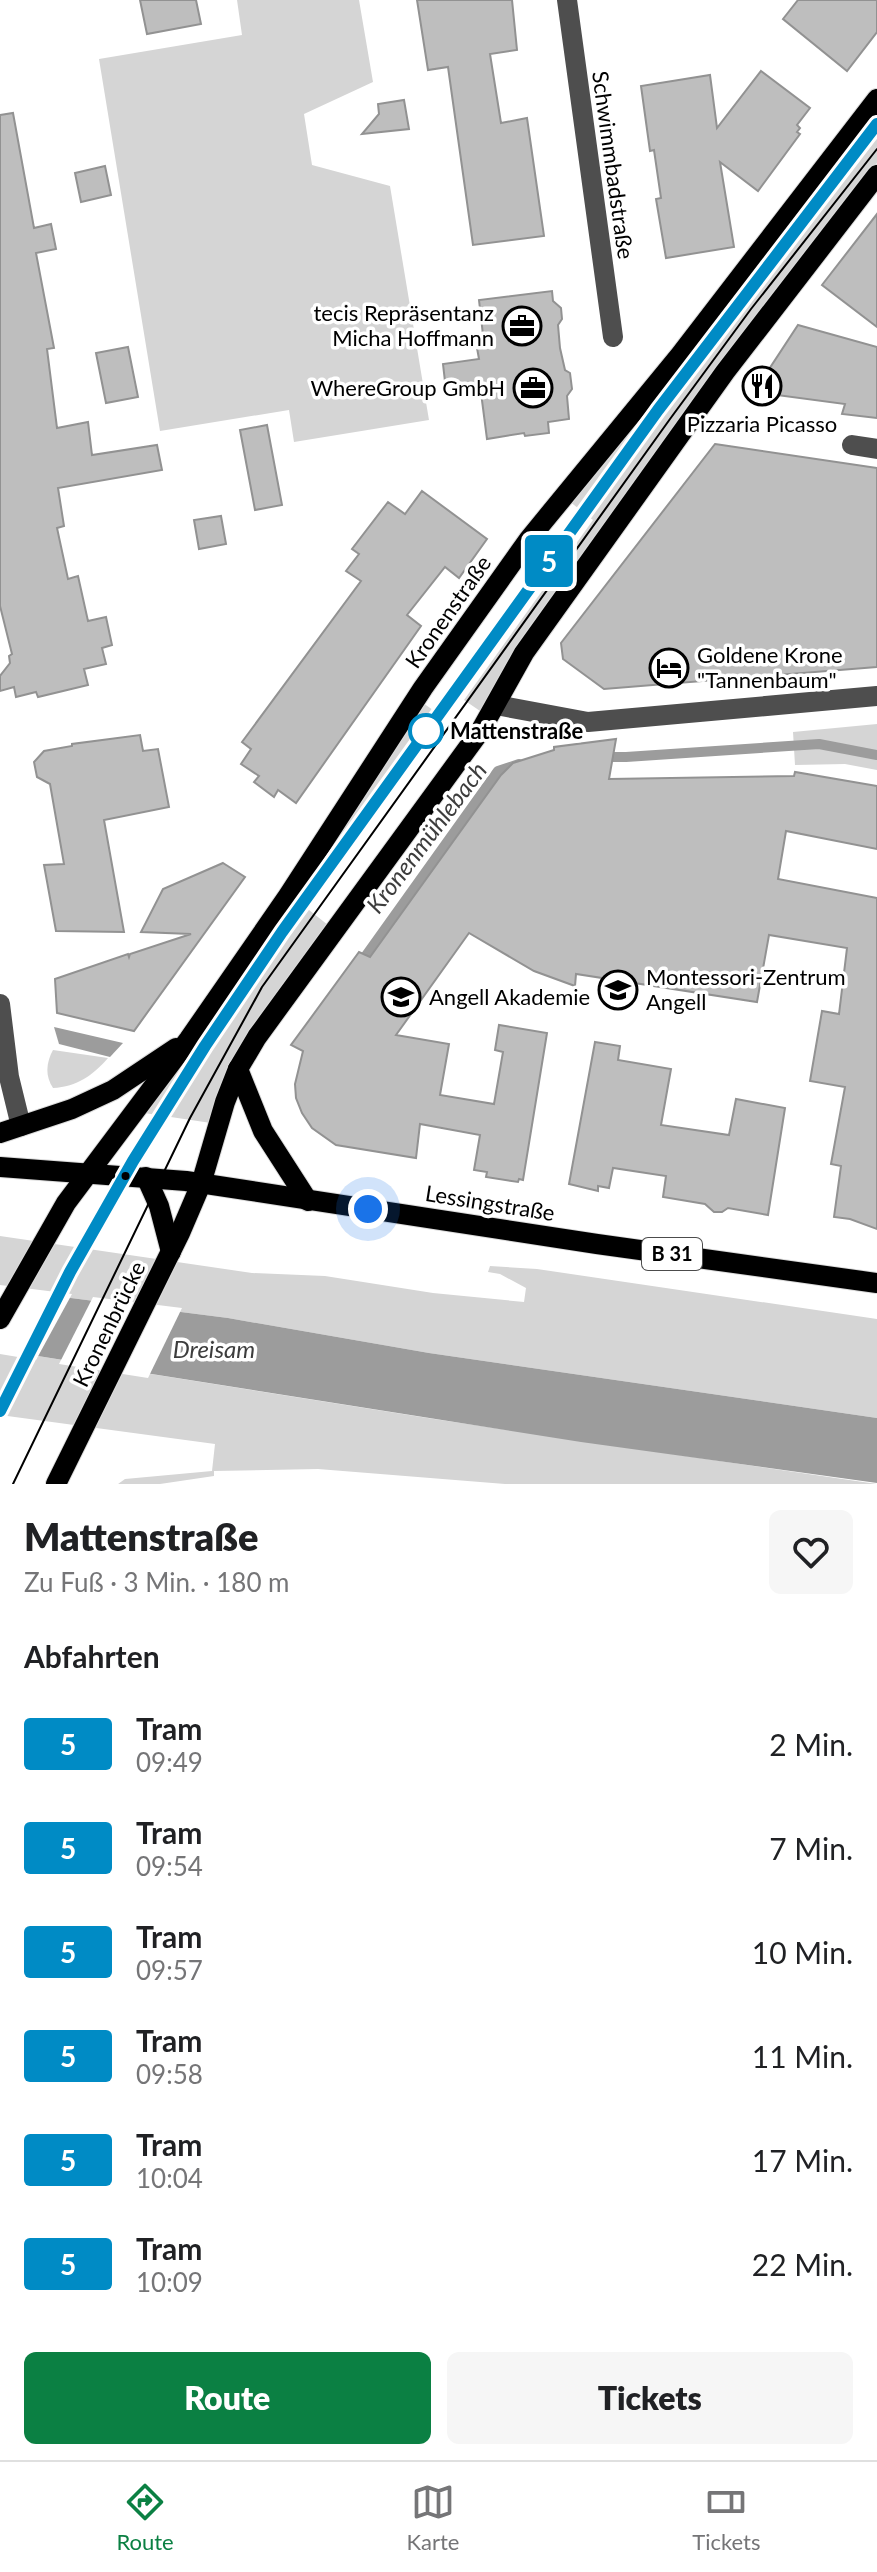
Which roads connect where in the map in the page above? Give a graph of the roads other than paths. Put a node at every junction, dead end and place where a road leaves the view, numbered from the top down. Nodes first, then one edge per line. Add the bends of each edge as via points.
1 (567, 0) edge
2 (877, 99) edge
3 (877, 175) edge
4 (613, 337) dead end
5 (852, 445) dead end
6 (877, 449) edge
7 (877, 696) edge
8 (496, 705) junction
9 (1, 1012) edge
10 (189, 1039) junction
11 (238, 1069) junction
12 (21, 1126) junction
13 (0, 1133) edge
14 (0, 1167) edge
15 (87, 1173) junction
16 (146, 1177) junction
17 (201, 1184) junction
18 (308, 1201) junction
19 (173, 1232) junction
20 (877, 1283) edge
21 (0, 1319) edge
22 (56, 1484) edge

1 - 4 street, Schwimmbadstraße
2 - 10 main road, Kronenstraße via 680,355 529,539
3 - 8 main road via 708,395 524,653
5 - 6 street
7 - 8 street via 588,722
8 - 11 main road
9 - 12 street
10 - 12 main road via 113,1090
10 - 15 main road, Kronenstraße
11 - 17 main road
11 - 18 main road via 263,1131
12 - 13 main road
14 - 15 main road, Lessingstraße / B 31
15 - 16 main road, Lessingstraße / B 31
15 - 21 main road
16 - 17 main road, Lessingstraße / B 31
16 - 19 main road
17 - 18 main road, Lessingstraße / B 31
17 - 19 main road, Kronenbrücke
18 - 20 main road, Lessingstraße / B 31
19 - 22 main road, Kronenbrücke via 171,1252

